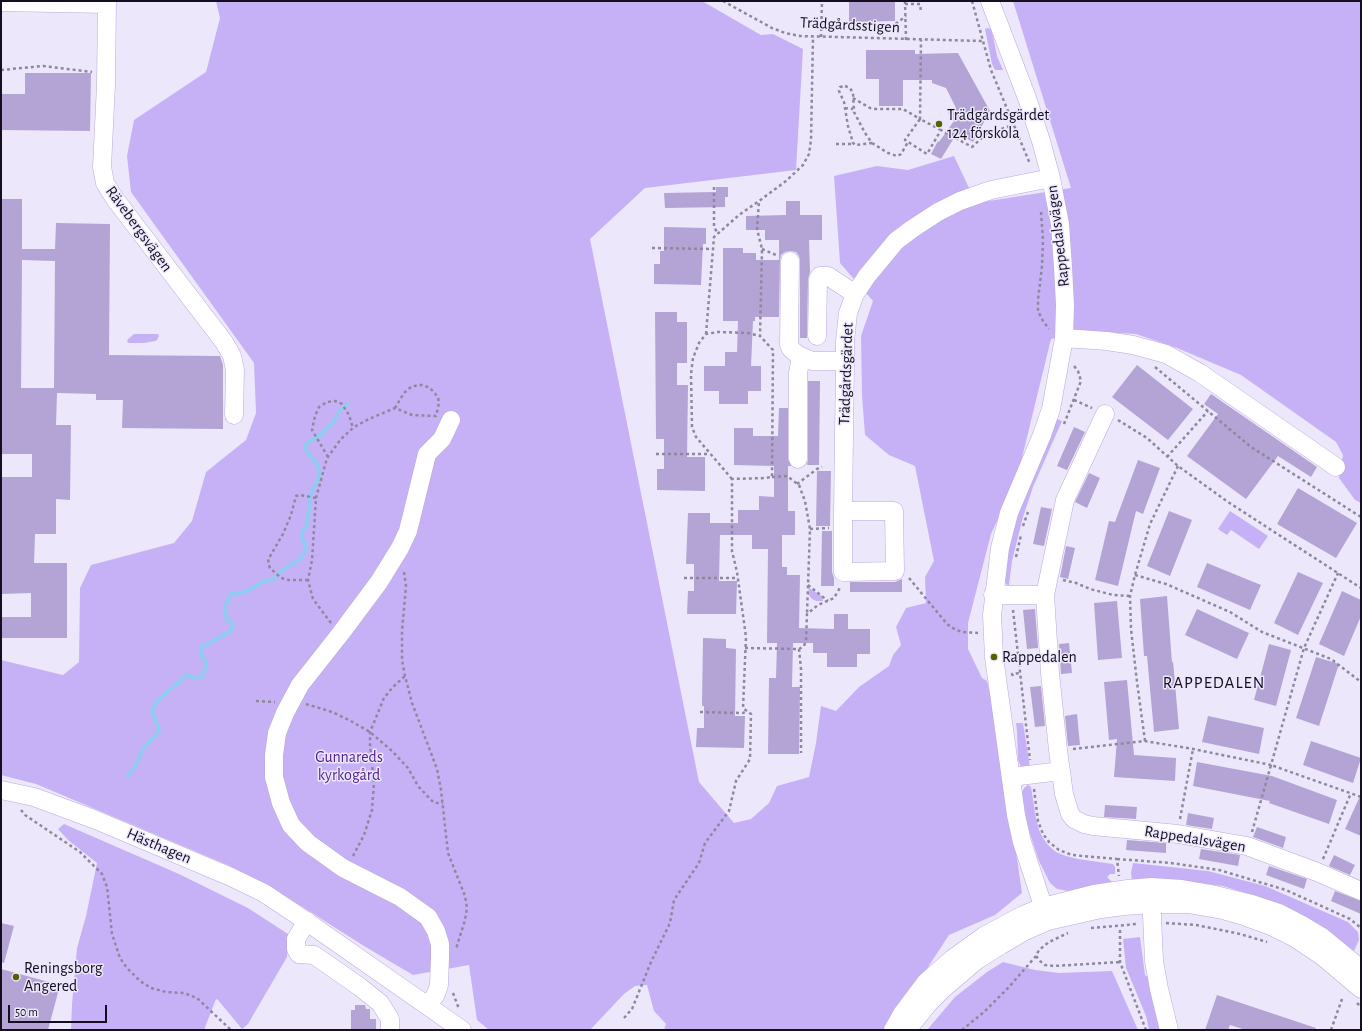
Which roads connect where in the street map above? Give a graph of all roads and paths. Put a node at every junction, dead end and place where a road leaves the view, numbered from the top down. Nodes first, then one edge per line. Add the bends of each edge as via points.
1 (723, 1) edge
2 (822, 1) edge
3 (972, 1) edge
4 (990, 1) edge
5 (1, 2) edge
6 (905, 2) edge
7 (107, 3) edge
8 (921, 12) dead end
9 (906, 16) junction
10 (849, 28) dead end
11 (814, 37) junction
12 (821, 37) junction
13 (906, 40) junction
14 (921, 40) junction
15 (1, 70) edge
16 (106, 84) junction
17 (853, 98) junction
18 (844, 108) junction
19 (853, 109) junction
20 (920, 119) junction
21 (1013, 125) dead end
22 (941, 130) junction
23 (908, 142) junction
24 (872, 143) junction
25 (836, 144) dead end
26 (854, 144) junction
27 (1051, 178) junction
28 (714, 187) dead end
29 (759, 201) junction
30 (718, 234) junction
31 (652, 248) dead end
32 (714, 249) junction
33 (790, 261) dead end
34 (855, 294) junction
35 (706, 334) junction
36 (760, 336) junction
37 (817, 336) dead end
38 (1064, 338) junction
39 (804, 358) junction
40 (845, 361) junction
41 (1151, 364) dead end
42 (1074, 400) dead end
43 (395, 408) junction
44 (1208, 411) junction
45 (1105, 414) junction
46 (234, 415) dead end
47 (451, 420) dead end
48 (353, 428) junction
49 (656, 454) dead end
50 (709, 454) junction
51 (328, 457) junction
52 (1167, 457) junction
53 (798, 459) dead end
54 (1178, 466) junction
55 (822, 467) dead end
56 (1336, 467) dead end
57 (772, 477) junction
58 (732, 479) junction
59 (797, 484) junction
60 (315, 498) junction
61 (843, 512) junction
62 (1361, 518) edge
63 (392, 560) junction
64 (895, 569) junction
65 (843, 572) junction
66 (1338, 573) junction
67 (1135, 575) junction
68 (1049, 576) junction
69 (684, 578) dead end
70 (738, 578) junction
71 (308, 580) junction
72 (807, 584) junction
73 (1361, 588) edge
74 (994, 595) junction
75 (1045, 595) junction
76 (1130, 596) junction
77 (828, 601) junction
78 (807, 614) junction
79 (992, 620) junction
80 (1013, 621) dead end
81 (333, 625) dead end
82 (745, 648) junction
83 (1304, 648) junction
84 (799, 649) junction
85 (405, 676) junction
86 (1361, 682) edge
87 (256, 701) dead end
88 (290, 702) junction
89 (1024, 706) dead end
90 (1016, 707) dead end
91 (747, 711) junction
92 (700, 712) dead end
93 (370, 732) junction
94 (1145, 741) junction
95 (1193, 748) junction
96 (1058, 750) junction
97 (801, 753) dead end
98 (1271, 765) junction
99 (1061, 771) junction
100 (1011, 777) junction
101 (1, 791) edge
102 (1351, 793) junction
103 (1361, 797) edge
104 (443, 803) junction
105 (26, 808) dead end
106 (1178, 834) junction
107 (1247, 846) junction
108 (1117, 860) dead end
109 (346, 870) junction
110 (1317, 872) junction
111 (1361, 891) edge
112 (1151, 896) junction
113 (1046, 914) junction
114 (307, 921) junction
115 (1361, 928) edge
116 (1120, 930) dead end
117 (455, 954) dead end
118 (1036, 956) dead end
119 (1120, 962) junction
120 (1361, 969) edge
121 (451, 987) dead end
122 (1361, 989) edge
123 (1342, 999) dead end
124 (428, 1006) junction
125 (460, 1010) dead end
126 (624, 1018) dead end
127 (231, 1030) edge
128 (390, 1030) edge
129 (462, 1030) edge
130 (893, 1030) edge
131 (907, 1030) edge
132 (1146, 1030) edge
133 (1169, 1030) edge
134 (1331, 1030) edge

1 - 11 path, Trädgårdsstigen via 772,28 785,33
2 - 12 path
3 - 14 path, Trädgårdsstigen via 983,41
4 - 27 street, Rappedalsvägen via 1029,105
5 - 7 street
6 - 8 path via 920,4
6 - 9 path
7 - 16 street, Rävebergsvägen
9 - 10 path via 890,28
9 - 13 path
11 - 12 path, Trädgårdsstigen
11 - 29 path via 809,154 803,165 786,181
12 - 13 path, Trädgårdsstigen
13 - 14 path, Trädgårdsstigen
14 - 20 path
15 - 16 path via 56,67 92,72
16 - 46 street, Rävebergsvägen via 102,167 105,183 114,199 224,342 232,356 235,370
17 - 18 path via 850,88 840,87
17 - 19 path
17 - 20 path via 870,108 903,109
18 - 19 path
18 - 26 path
19 - 24 path
20 - 22 path
20 - 23 path via 905,140
21 - 22 path via 986,134 972,147
22 - 23 path via 927,154
23 - 24 path via 897,156
24 - 26 path
25 - 26 path
27 - 34 street, Trädgårdsgärdet via 990,190 938,212 896,241
27 - 38 street, Rappedalsvägen via 1060,224 1065,305
28 - 30 path via 714,228
29 - 30 path
29 - 36 path via 757,229 762,249
30 - 32 path via 714,237
31 - 32 path
32 - 35 path
33 - 39 street via 789,345
34 - 37 street via 828,276 820,276
34 - 40 street, Trädgårdsgärdet via 848,313
35 - 36 path via 748,333
35 - 50 path via 699,343 691,374 692,427
36 - 57 path via 773,350
38 - 56 street via 1133,345 1166,354 1200,373
38 - 74 street, Rappedalsvägen via 1051,409 1010,514 1000,548
39 - 40 street via 812,361
39 - 53 street via 798,373
40 - 61 street, Trädgårdsgärdet
41 - 44 path
42 - 45 path
43 - 43 path via 412,415 436,416 438,397 430,388 418,385 404,393
43 - 48 path
44 - 52 path
44 - 62 path via 1251,447
45 - 52 path via 1147,438
45 - 68 street, Rappedalsvägen via 1065,500
47 - 63 street via 442,439 427,454 408,531
48 - 51 path via 340,439
48 - 51 path via 342,404 335,401 326,402 319,407 312,430
49 - 50 path
50 - 58 path
51 - 60 path
52 - 54 path
54 - 66 path via 1228,502
54 - 67 path via 1150,524
55 - 59 path
57 - 58 path
57 - 59 path via 787,476
58 - 70 path via 732,551
59 - 72 path via 805,501 810,529
60 - 71 path via 312,560
60 - 71 path via 296,496 291,516 268,563 281,578
61 - 64 street via 894,511
61 - 65 street, Trädgårdsgärdet
63 - 85 path via 402,568 406,586 402,631
63 - 88 street via 379,582
64 - 65 street
64 - 79 path via 913,582 947,624 956,630 981,633 980,620
65 - 77 path via 841,587 834,598
66 - 73 path
66 - 83 path
67 - 76 path
67 - 83 path via 1166,584 1230,612 1262,632
68 - 75 street, Rappedalsvägen
68 - 76 path via 1113,595
69 - 70 path
70 - 82 path via 746,637
71 - 81 path via 313,599
72 - 77 path
72 - 78 path
74 - 75 street
74 - 79 street, Rappedalsvägen
75 - 96 street, Rappedalsvägen
76 - 94 path via 1131,629
77 - 78 path
78 - 84 path via 806,640 804,646
79 - 80 path
79 - 100 street, Rappedalsvägen
82 - 84 path
82 - 91 path via 743,708
83 - 86 path via 1331,659
83 - 98 path
84 - 97 path
85 - 93 path via 384,698
85 - 104 path via 412,703 437,769
87 - 88 path
88 - 93 path via 332,712
88 - 109 street via 277,733 274,755 274,777 281,803 291,825 308,843
89 - 90 path
91 - 92 path
91 - 126 path via 751,714 750,759 736,780 729,811 705,843 699,863 674,900 670,923 632,1008
93 - 104 path via 392,750 431,800
93 - 109 path via 374,783 372,810 364,835
94 - 95 path
94 - 96 path
95 - 98 path
95 - 106 path
96 - 99 street, Rappedalsvägen
98 - 102 path
98 - 107 path
99 - 100 street
99 - 106 street, Rappedalsvägen via 1068,809 1074,819 1093,826
100 - 113 street, Rappedalsvägen via 1022,842
101 - 114 street, Hästhagen via 63,806 196,861 264,893
102 - 103 path
102 - 110 path
104 - 117 path via 448,853 465,896 467,908
105 - 127 path via 19,806 25,815 80,852 102,874 107,887 112,934 120,958 127,968 151,988 184,993 197,998
106 - 107 street, Rappedalsvägen
107 - 110 street, Rappedalsvägen
108 - 115 path via 1171,862 1219,870 1286,890 1350,919
109 - 124 street via 400,897 428,917 440,944 440,958 439,985
110 - 111 street, Rappedalsvägen
112 - 113 street via 1094,894
112 - 120 street via 1182,889 1252,904 1279,913 1322,937
112 - 122 street via 1223,910 1271,926 1322,956
112 - 133 street via 1154,961
113 - 130 street via 1023,915 965,948 926,982
113 - 131 street via 1025,931 977,960 928,1004
114 - 124 street, Hästhagen
114 - 128 street via 296,939 299,954 314,955 380,1003 390,1019
116 - 119 path
118 - 119 path via 1045,965 1054,966
119 - 132 path
121 - 125 path
123 - 134 path
124 - 129 street, Hästhagen

